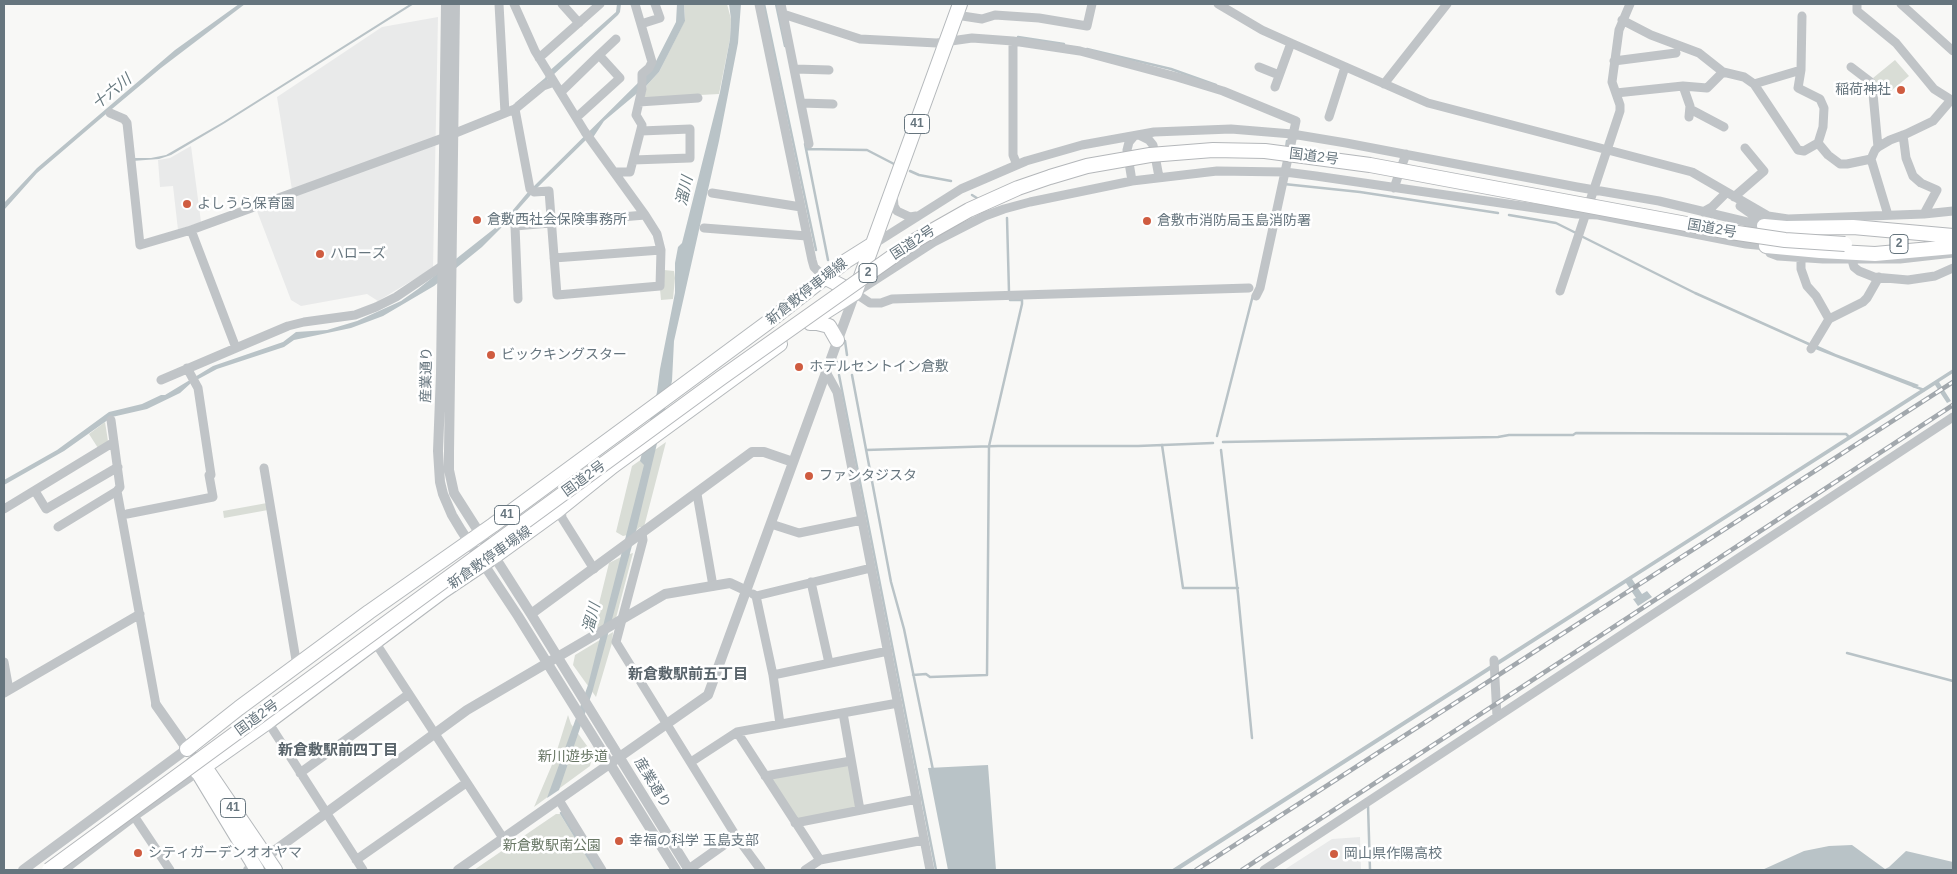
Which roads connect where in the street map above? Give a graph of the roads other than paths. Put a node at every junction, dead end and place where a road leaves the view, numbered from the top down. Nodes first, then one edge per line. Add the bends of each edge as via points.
1 (446, 4) edge
2 (455, 4) edge
3 (499, 4) edge
4 (514, 4) edge
5 (600, 4) edge
6 (635, 4) edge
7 (655, 4) edge
8 (762, 4) edge
9 (1092, 4) edge
10 (1218, 4) edge
11 (1447, 4) edge
12 (1630, 4) edge
13 (1857, 4) edge
14 (1901, 4) edge
15 (568, 6) edge
16 (958, 9) edge
17 (782, 10) edge
18 (1802, 16) dead end
19 (1622, 20) junction
20 (579, 23) junction
21 (641, 24) junction
22 (616, 39) dead end
23 (946, 41) junction
24 (1013, 41) junction
25 (1291, 43) junction
26 (1953, 51) edge
27 (1676, 53) dead end
28 (599, 55) junction
29 (539, 58) junction
30 (1614, 61) junction
31 (1259, 67) dead end
32 (1345, 67) junction
33 (1851, 67) dead end
34 (795, 69) junction
35 (830, 70) dead end
36 (1801, 70) junction
37 (1723, 72) junction
38 (1279, 75) junction
39 (554, 82) junction
40 (1384, 84) junction
41 (1754, 84) junction
42 (1683, 86) junction
43 (1275, 87) dead end
44 (562, 92) junction
45 (1616, 93) junction
46 (698, 98) dead end
47 (1952, 101) edge
48 (639, 102) junction
49 (801, 103) junction
50 (833, 104) dead end
51 (514, 109) junction
52 (110, 112) dead end
53 (504, 113) junction
54 (577, 117) junction
55 (1329, 117) dead end
56 (1724, 126) dead end
57 (640, 130) junction
58 (1292, 134) junction
59 (1136, 135) junction
60 (1903, 135) junction
61 (448, 136) junction
62 (1818, 143) junction
63 (809, 144) dead end
64 (1878, 147) junction
65 (1745, 148) dead end
66 (1606, 150) junction
67 (1406, 154) junction
68 (1872, 159) junction
69 (633, 160) junction
70 (1017, 165) junction
71 (615, 172) junction
72 (1159, 177) junction
73 (1283, 180) junction
74 (1132, 181) junction
75 (1394, 188) junction
76 (1594, 190) junction
77 (893, 191) junction
78 (712, 193) dead end
79 (1730, 195) junction
80 (801, 207) junction
81 (1953, 211) edge
82 (1703, 212) junction
83 (1585, 214) junction
84 (1924, 214) junction
85 (645, 215) junction
86 (916, 216) junction
87 (1888, 216) junction
88 (552, 224) junction
89 (1764, 226) junction
90 (704, 228) dead end
91 (191, 230) junction
92 (807, 236) junction
93 (1953, 238) edge
94 (873, 244) junction
95 (1766, 246) junction
96 (1953, 247) edge
97 (451, 249) junction
98 (661, 250) junction
99 (1953, 253) edge
100 (554, 258) junction
101 (1801, 258) junction
102 (1852, 260) junction
103 (442, 266) junction
104 (1953, 268) edge
105 (824, 277) junction
106 (1878, 277) junction
107 (1249, 288) dead end
108 (1560, 291) dead end
109 (855, 293) junction
110 (1256, 296) dead end
111 (518, 299) dead end
112 (1829, 319) junction
113 (770, 321) junction
114 (810, 323) junction
115 (837, 340) junction
116 (784, 341) junction
117 (1812, 346) dead end
118 (236, 348) junction
119 (826, 372) junction
120 (191, 376) junction
121 (161, 380) dead end
122 (1953, 417) edge
123 (111, 420) dead end
124 (627, 427) junction
125 (114, 442) junction
126 (640, 447) junction
127 (793, 462) junction
128 (118, 467) junction
129 (264, 468) dead end
130 (558, 478) junction
131 (35, 491) junction
132 (117, 491) junction
133 (697, 494) junction
134 (561, 508) junction
135 (4, 509) edge
136 (127, 514) dead end
137 (862, 520) junction
138 (771, 524) junction
139 (58, 527) dead end
140 (642, 533) junction
141 (474, 538) junction
142 (489, 560) junction
143 (594, 568) junction
144 (871, 568) junction
145 (811, 582) junction
146 (713, 586) junction
147 (745, 590) junction
148 (756, 596) junction
149 (140, 614) junction
150 (532, 614) junction
151 (618, 622) junction
152 (375, 642) junction
153 (888, 651) junction
154 (558, 657) junction
155 (4, 662) edge
156 (546, 663) junction
157 (829, 663) junction
158 (1494, 664) dead end
159 (297, 666) junction
160 (773, 675) junction
161 (6, 692) edge
162 (408, 694) junction
163 (898, 703) junction
164 (156, 705) joint
165 (843, 713) junction
166 (1497, 717) junction
167 (268, 722) junction
168 (780, 724) junction
169 (667, 725) junction
170 (737, 732) junction
171 (435, 733) junction
172 (187, 749) junction
173 (620, 758) junction
174 (691, 762) junction
175 (851, 762) junction
176 (610, 764) junction
177 (201, 769) junction
178 (300, 773) junction
179 (765, 776) junction
180 (466, 783) junction
181 (917, 799) junction
182 (559, 800) junction
183 (860, 810) junction
184 (327, 814) junction
185 (134, 816) junction
186 (795, 823) junction
187 (736, 836) junction
188 (503, 838) junction
189 (924, 840) junction
190 (266, 857) junction
191 (356, 860) junction
192 (820, 860) junction
193 (253, 869) edge
194 (22, 870) edge
195 (50, 870) edge
196 (63, 870) edge
197 (169, 870) edge
198 (275, 870) edge
199 (363, 870) edge
200 (458, 870) edge
201 (602, 870) edge
202 (676, 870) edge
203 (689, 870) edge
204 (760, 870) edge
205 (805, 870) edge
206 (930, 870) edge
207 (1264, 870) edge

1 - 61 street, 産業通り
2 - 61 street, 産業通り
3 - 53 street
4 - 29 street
5 - 20 street
6 - 21 street
7 - 21 street via 660,18
8 - 80 street
9 - 16 street via 1088,26 1039,18 995,15 982,18
10 - 25 street
11 - 40 street
12 - 19 street
13 - 47 street via 1857,11 1896,43 1934,89
14 - 26 street
15 - 20 street
16 - 23 main road, 新倉敷停車場線 / 41
17 - 23 street via 860,39
17 - 34 street
18 - 36 street
19 - 30 street
19 - 37 street via 1699,53
20 - 29 street
21 - 48 street via 652,62 642,74
22 - 28 street
23 - 24 street via 972,38
23 - 77 main road, 新倉敷停車場線 / 41
24 - 58 street via 1080,51 1223,91 1296,121
24 - 70 street via 1013,155
25 - 32 street
25 - 38 street
27 - 30 street
28 - 44 street
28 - 54 street via 620,78
29 - 39 street
30 - 45 street via 1612,82
31 - 38 street
32 - 40 street
32 - 55 street
33 - 64 street via 1872,83
34 - 35 street
34 - 49 street
36 - 41 street
36 - 62 street via 1798,88 1820,99 1824,108
37 - 41 street via 1744,77
37 - 42 street via 1707,88
38 - 43 street
39 - 44 street
39 - 51 street via 543,86
40 - 66 street via 1455,112
41 - 62 street via 1798,150 1804,151
42 - 45 street
42 - 56 street via 1690,113
44 - 54 street
45 - 66 street via 1620,111
46 - 48 street
47 - 60 street via 1933,121
48 - 57 street via 636,115 642,125
49 - 50 street
49 - 63 street
51 - 53 street
51 - 88 street via 532,190 549,191
52 - 91 street via 124,119 126,124 140,244
53 - 61 street
54 - 71 street
57 - 69 street
57 - 69 street via 690,129 690,158
58 - 59 street via 1231,129
58 - 67 street
58 - 73 street
59 - 70 street via 1066,149
59 - 72 street via 1153,145
59 - 74 street via 1127,150
60 - 64 street
60 - 84 street via 1906,158 1913,176 1937,190
61 - 91 street
61 - 97 street, 産業通り
61 - 103 street, 産業通り
62 - 68 street via 1840,164
64 - 68 street
65 - 79 street via 1764,171
66 - 76 street
66 - 79 street via 1692,172
67 - 75 street
67 - 76 street
68 - 87 street
69 - 71 street via 630,172
70 - 86 street via 961,189
71 - 85 street
72 - 73 street via 1217,171
72 - 74 street
73 - 75 street
73 - 110 street
74 - 109 street via 1030,202 985,216 934,242
75 - 83 street
76 - 82 street
76 - 83 street
77 - 86 street via 897,211
77 - 94 main road, 新倉敷停車場線 / 41
78 - 80 street
79 - 82 street
79 - 87 street via 1768,216 1781,219
79 - 89 street
80 - 92 street
81 - 84 street
82 - 89 street
83 - 95 street
83 - 108 street
84 - 87 street
85 - 88 street
85 - 98 street via 657,234
86 - 94 street
88 - 100 street
88 - 111 street via 515,226
89 - 93 main road via 1853,227 1937,233
89 - 95 street
90 - 92 street
91 - 118 street
92 - 105 street via 814,268
93 - 195 main road, 国道2号 / 2, bridge via 1904,244 1785,240 1370,165 1265,152 1213,150 1150,155 1087,166 1042,179 969,210 901,250
94 - 105 main road, 新倉敷停車場線 / 41
94 - 109 main road, 新倉敷停車場線 / 41
95 - 96 main road via 1875,254
95 - 101 street via 1770,253 1778,256
97 - 103 street
97 - 141 street, 産業通り via 449,470 454,493
98 - 100 street
98 - 100 street via 660,286 556,295
99 - 102 street via 1923,258
101 - 102 street
101 - 112 street via 1807,286
102 - 106 street via 1859,271
103 - 118 street via 396,297 369,310 288,326
103 - 141 street, 産業通り via 440,482 452,514
104 - 106 street via 1921,279
105 - 109 main road
105 - 113 main road, 新倉敷停車場線 / 41
106 - 112 street via 1863,302
107 - 109 street via 892,299 881,303 870,303
109 - 114 main road, 新倉敷停車場線 / 41
109 - 115 street
112 - 117 street
113 - 116 main road
113 - 124 main road, 新倉敷停車場線 / 41
114 - 115 main road via 829,326
114 - 116 main road, 新倉敷停車場線 / 41
115 - 119 street
116 - 126 main road, 新倉敷停車場線 / 41
118 - 120 street
119 - 127 street
119 - 137 street via 837,392
120 - 121 street
120 - 136 street via 198,388 213,497
122 - 166 street
123 - 125 street
124 - 126 main road
124 - 130 main road, 新倉敷停車場線 / 41
125 - 128 street
125 - 131 street
126 - 134 main road, 新倉敷停車場線 / 41
127 - 133 street via 764,452 752,452
127 - 138 street
128 - 131 street via 46,509
128 - 132 street via 120,487
129 - 159 street
130 - 134 main road
130 - 141 main road, 新倉敷停車場線 / 41
131 - 135 street
132 - 139 street
132 - 149 street
133 - 140 street
133 - 146 street
134 - 142 main road, 新倉敷停車場線 / 41
134 - 143 street via 562,518
137 - 138 street via 799,533
137 - 144 street
138 - 147 street
140 - 143 street
140 - 151 street via 643,540
141 - 142 street, 産業通り
141 - 159 main road, 新倉敷停車場線 / 41
142 - 150 street, 産業通り
142 - 152 main road, 新倉敷停車場線 / 41
142 - 156 street, 産業通り
143 - 150 street
144 - 145 street
144 - 153 street
145 - 148 street
145 - 157 street
146 - 147 street via 730,583
146 - 151 street via 665,594
147 - 148 street
147 - 169 street via 708,695
148 - 160 street
149 - 161 street
149 - 164 street
150 - 154 street, 産業通り
151 - 154 street
151 - 169 street via 616,642
152 - 162 street
152 - 167 main road, 新倉敷停車場線 / 41
153 - 157 street
153 - 163 street
154 - 156 street
154 - 173 street, 産業通り
155 - 161 street
156 - 171 street
156 - 176 street, 産業通り
157 - 160 street
158 - 166 street
159 - 172 main road, 新倉敷停車場線 / 41
160 - 168 street
162 - 171 street
162 - 178 street
163 - 165 street
163 - 181 street
164 - 172 street
165 - 168 street
165 - 175 street
166 - 207 street
167 - 177 main road, 新倉敷停車場線 / 41
167 - 178 street
168 - 170 street
169 - 173 street
169 - 174 street
170 - 174 street
170 - 179 street
171 - 180 street
171 - 184 street
172 - 177 main road, 41
172 - 194 street
173 - 176 street
173 - 203 street, 産業通り
174 - 187 street
175 - 179 street
175 - 183 street
176 - 182 street
176 - 202 street, 産業通り
177 - 185 street
177 - 190 main road, 41
177 - 193 main road, 41
178 - 184 street
179 - 186 street
180 - 188 street
180 - 191 street
181 - 183 street
181 - 189 street
182 - 188 street
182 - 201 street
183 - 186 street
184 - 190 street
184 - 191 street
185 - 196 street
185 - 197 street
186 - 192 street
187 - 203 street
187 - 204 street
188 - 200 street
189 - 192 street
189 - 206 street
190 - 193 street
190 - 198 main road, 41
191 - 199 street
192 - 205 street

